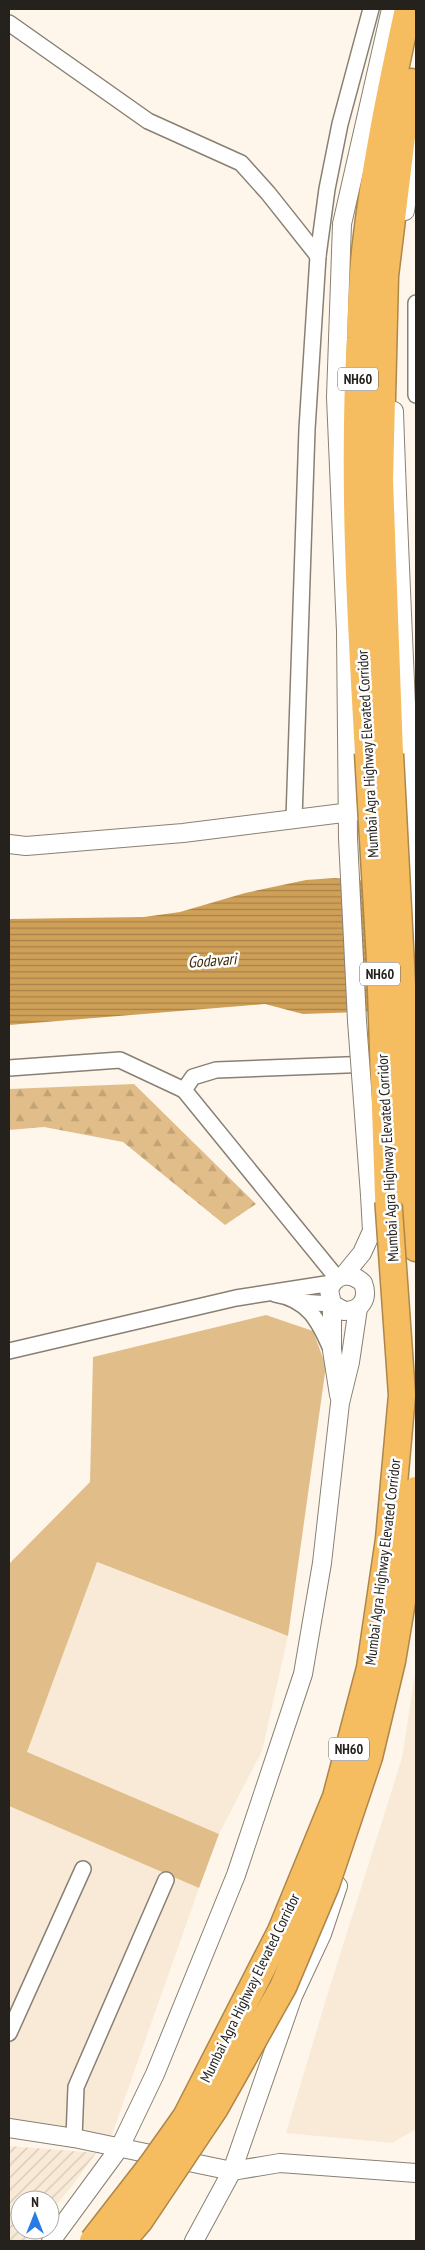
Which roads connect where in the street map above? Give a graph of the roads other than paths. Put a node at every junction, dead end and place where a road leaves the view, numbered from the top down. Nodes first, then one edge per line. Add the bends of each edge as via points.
1 (370, 9) edge
2 (391, 9) edge
3 (408, 9) edge
4 (9, 23) edge
5 (416, 57) edge
6 (416, 140) edge
7 (318, 256) junction
8 (416, 303) edge
9 (416, 396) edge
10 (413, 805) edge
11 (347, 812) junction
12 (294, 819) junction
13 (9, 844) edge
14 (416, 969) edge
15 (416, 1062) edge
16 (9, 1068) edge
17 (184, 1090) junction
18 (416, 1248) edge
19 (337, 1279) junction
20 (268, 1292) junction
21 (299, 1302) junction
22 (332, 1304) junction
23 (358, 1308) junction
24 (332, 1350) junction
25 (9, 1351) edge
26 (340, 1403) junction
27 (416, 1490) edge
28 (416, 1581) edge
29 (83, 1869) dead end
30 (166, 1880) dead end
31 (9, 2032) edge
32 (9, 2128) edge
33 (74, 2138) junction
34 (120, 2147) junction
35 (232, 2171) junction
36 (416, 2173) edge
37 (51, 2241) edge
38 (93, 2241) edge
39 (122, 2241) edge
40 (194, 2241) edge

1 - 7 street via 340,124
2 - 11 street via 342,224 336,397 346,631
3 - 38 highway, Mumbai Agra Highway Elevated Corridor / NH60, bridge via 376,164 366,236 356,425 360,618 380,960 388,1196 402,1394 388,1549 370,1668 336,1796 281,1931 186,2117
4 - 7 street via 148,121 241,163
5 - 18 highway, Mumbai Agra Highway Elevated Corridor / NH60, bridge via 404,112 385,276 380,480 390,754
6 - 10 street via 395,282 393,398
7 - 12 street via 307,429
8 - 9 street
10 - 11 street
10 - 14 street
11 - 12 street
11 - 19 street, bridge via 372,1231 362,1253
12 - 13 street via 183,833 26,846
15 - 17 street via 216,1070 193,1077
16 - 17 street via 120,1060
17 - 19 street
19 - 20 street
19 - 22 street via 329,1290
19 - 23 street via 351,1275 363,1283 365,1297
20 - 21 street via 289,1296
20 - 25 street
21 - 22 street
21 - 24 street via 320,1324
22 - 23 street via 344,1311
22 - 24 street
23 - 26 street
24 - 26 street
26 - 34 street via 322,1563 303,1674 236,1875 155,2074
27 - 39 highway, Mumbai Agra Highway Elevated Corridor / NH60, bridge via 413,1536 392,1660 369,1757 326,1885 283,1987 215,2108 140,2220
28 - 35 street via 408,1641 381,1755 322,1934 293,1996
29 - 31 street
30 - 33 street via 76,2087
32 - 33 street
33 - 34 street
34 - 35 street
34 - 37 street
35 - 36 street via 280,2162
35 - 40 street

